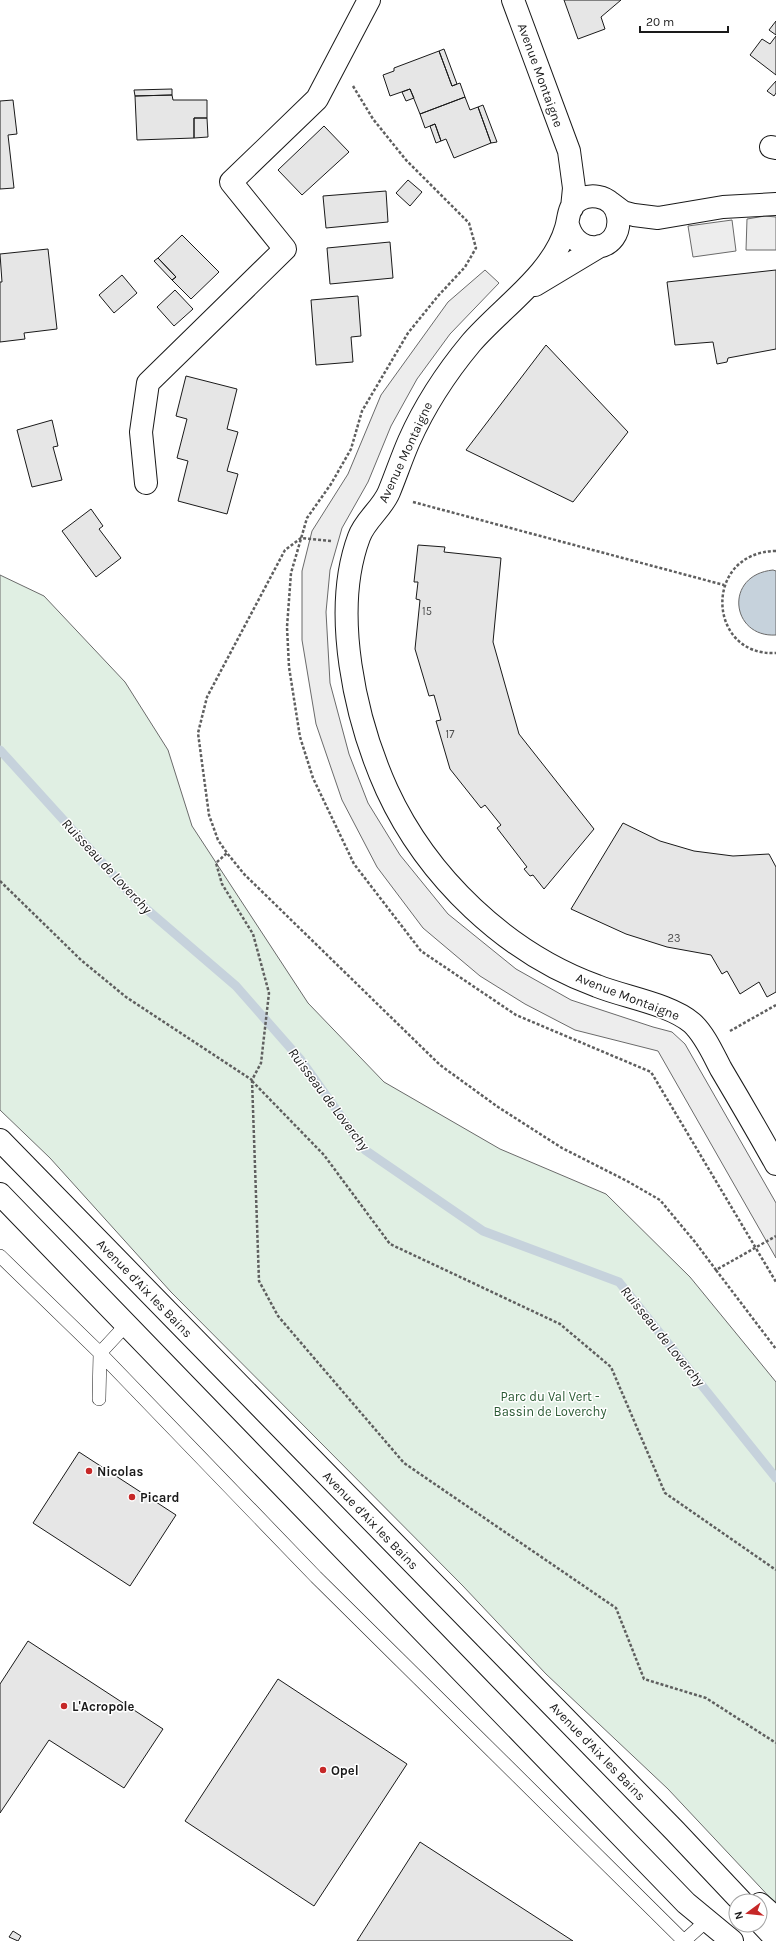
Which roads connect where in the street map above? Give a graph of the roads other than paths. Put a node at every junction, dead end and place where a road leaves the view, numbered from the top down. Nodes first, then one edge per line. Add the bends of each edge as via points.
1 (369, 0) edge
2 (513, 0) edge
3 (569, 151) junction
4 (607, 201) junction
5 (776, 204) edge
6 (570, 216) junction
7 (673, 216) junction
8 (604, 244) junction
9 (521, 294) junction
10 (146, 483) dead end
11 (0, 1140) edge
12 (776, 1164) edge
13 (0, 1194) edge
14 (0, 1256) edge
15 (126, 1325) junction
16 (100, 1353) junction
17 (98, 1399) dead end
18 (675, 1831) junction
19 (733, 1893) edge
20 (747, 1893) edge
21 (768, 1911) edge
22 (776, 1918) edge
23 (704, 1923) dead end
24 (768, 1930) edge
25 (776, 1939) edge
26 (684, 1941) edge
27 (732, 1941) edge

1 - 10 street via 317,99 231,182 285,249 148,383 142,432
2 - 3 street, Avenue Montaigne
3 - 4 street, Avenue Montaigne via 588,180
3 - 6 street, Avenue Montaigne via 574,188
4 - 6 street via 595,196 586,197 578,201
4 - 7 street, Avenue Montaigne via 623,212 638,217
4 - 8 street, Avenue Montaigne via 616,210 618,228 614,236
5 - 7 street, Avenue Montaigne via 723,207
6 - 8 street, Avenue Montaigne via 570,233 575,240 591,248
6 - 9 street, Avenue Montaigne via 561,242
7 - 8 street, Avenue Montaigne
8 - 9 street, Avenue Montaigne
9 - 12 street, Avenue Montaigne via 470,344 433,394 410,439 388,495 360,533 348,586 347,613 349,651 357,701 380,772 398,812 419,845 469,904 522,947 581,980 654,1004 694,1025
11 - 18 street, Avenue d'Aix les Bains
13 - 15 street
14 - 16 lane
15 - 16 lane
15 - 27 street via 680,1897
16 - 17 lane
16 - 26 lane via 305,1566
18 - 19 street, Avenue d'Aix les Bains
18 - 20 street
21 - 22 street
23 - 26 lane
24 - 25 street

